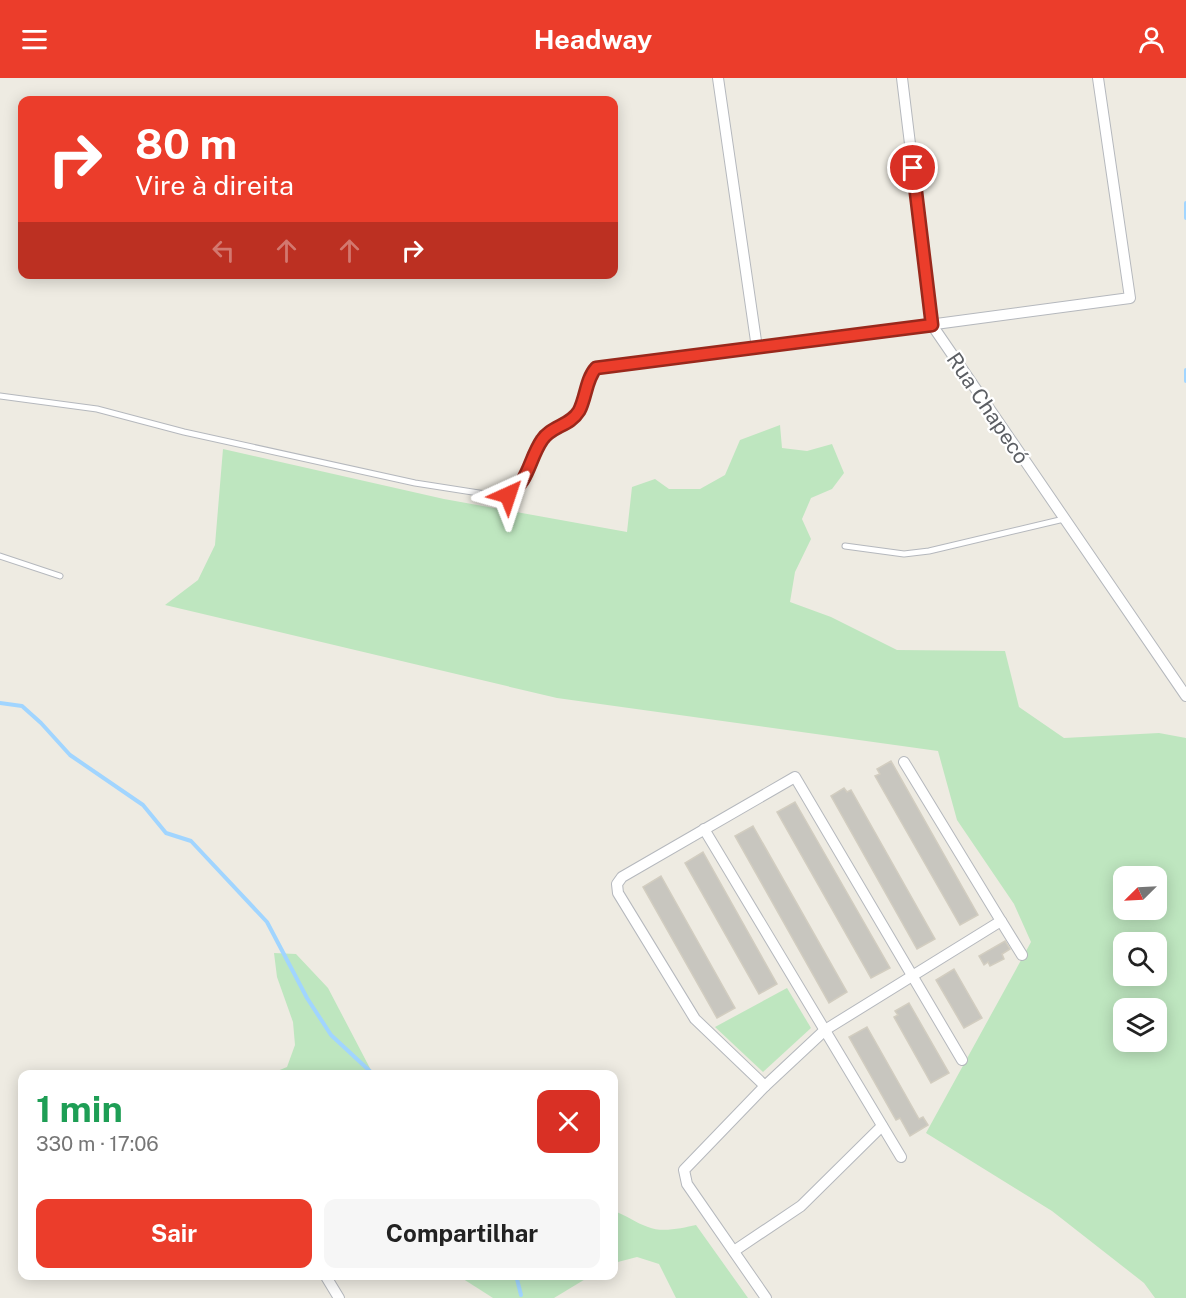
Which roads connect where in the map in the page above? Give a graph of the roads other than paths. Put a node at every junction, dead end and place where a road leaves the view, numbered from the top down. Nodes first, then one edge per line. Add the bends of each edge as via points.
1 (718, 78) edge
2 (902, 78) edge
3 (1098, 78) edge
4 (932, 325) junction
5 (757, 348) junction
6 (0, 396) edge
7 (1064, 519) junction
8 (845, 546) dead end
9 (0, 556) edge
10 (60, 576) dead end
11 (1186, 696) edge
12 (904, 762) dead end
13 (704, 829) junction
14 (1001, 921) junction
15 (1022, 955) dead end
16 (913, 975) junction
17 (825, 1030) junction
18 (962, 1060) dead end
19 (765, 1086) junction
20 (882, 1125) junction
21 (901, 1157) dead end
22 (734, 1251) junction
23 (328, 1280) edge
24 (339, 1298) edge
25 (766, 1298) edge

1 - 5 street
2 - 4 street, Rua Chapecó
3 - 4 street via 1130,298
4 - 5 street
4 - 7 street, Rua Chapecó
5 - 6 lane via 596,368 574,418 542,440 518,488 498,496 414,483 269,452 97,409
7 - 8 lane via 929,551 904,554
7 - 11 street, Rua Chapecó
9 - 10 lane
12 - 14 street
13 - 16 street via 795,777
13 - 17 street
13 - 19 street via 621,877 618,893 695,1018
14 - 15 street
14 - 16 street
16 - 17 street
16 - 18 street
17 - 19 street
17 - 20 street
19 - 22 street via 684,1170 687,1184
20 - 21 street
20 - 22 street via 801,1206
22 - 25 street
23 - 24 street

